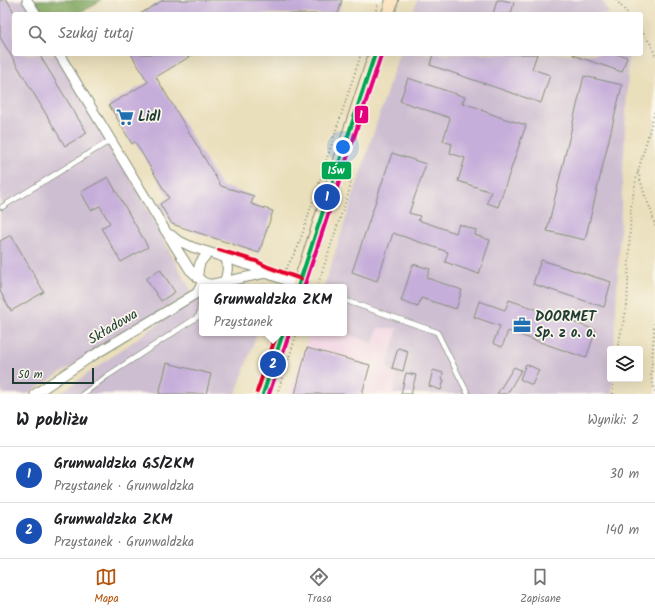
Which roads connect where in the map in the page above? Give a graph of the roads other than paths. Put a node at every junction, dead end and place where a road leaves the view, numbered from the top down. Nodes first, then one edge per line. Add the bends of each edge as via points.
1 (27, 0) edge
2 (392, 0) edge
3 (35, 12) edge
4 (389, 12) edge
5 (61, 56) edge
6 (374, 56) edge
7 (112, 140) junction
8 (2, 207) dead end
9 (166, 230) junction
10 (210, 253) junction
11 (226, 258) junction
12 (266, 273) junction
13 (224, 282) junction
14 (201, 284) edge
15 (296, 284) edge
16 (302, 284) edge
17 (199, 288) edge
18 (347, 301) edge
19 (199, 317) edge
20 (282, 336) edge
21 (35, 394) edge
22 (84, 394) edge
23 (263, 394) edge
24 (468, 394) edge

1 - 3 street
2 - 4 main road
5 - 7 street
6 - 16 main road
7 - 8 lane
7 - 9 street
9 - 10 street via 177,240
9 - 14 street
10 - 11 street
10 - 14 street, Składowa via 200,262 198,270
11 - 12 street
11 - 13 street via 228,270
12 - 13 street
12 - 15 street
13 - 14 street
17 - 21 street, Składowa via 197,293
18 - 24 lane via 437,332
19 - 22 lane via 107,376
20 - 23 main road

